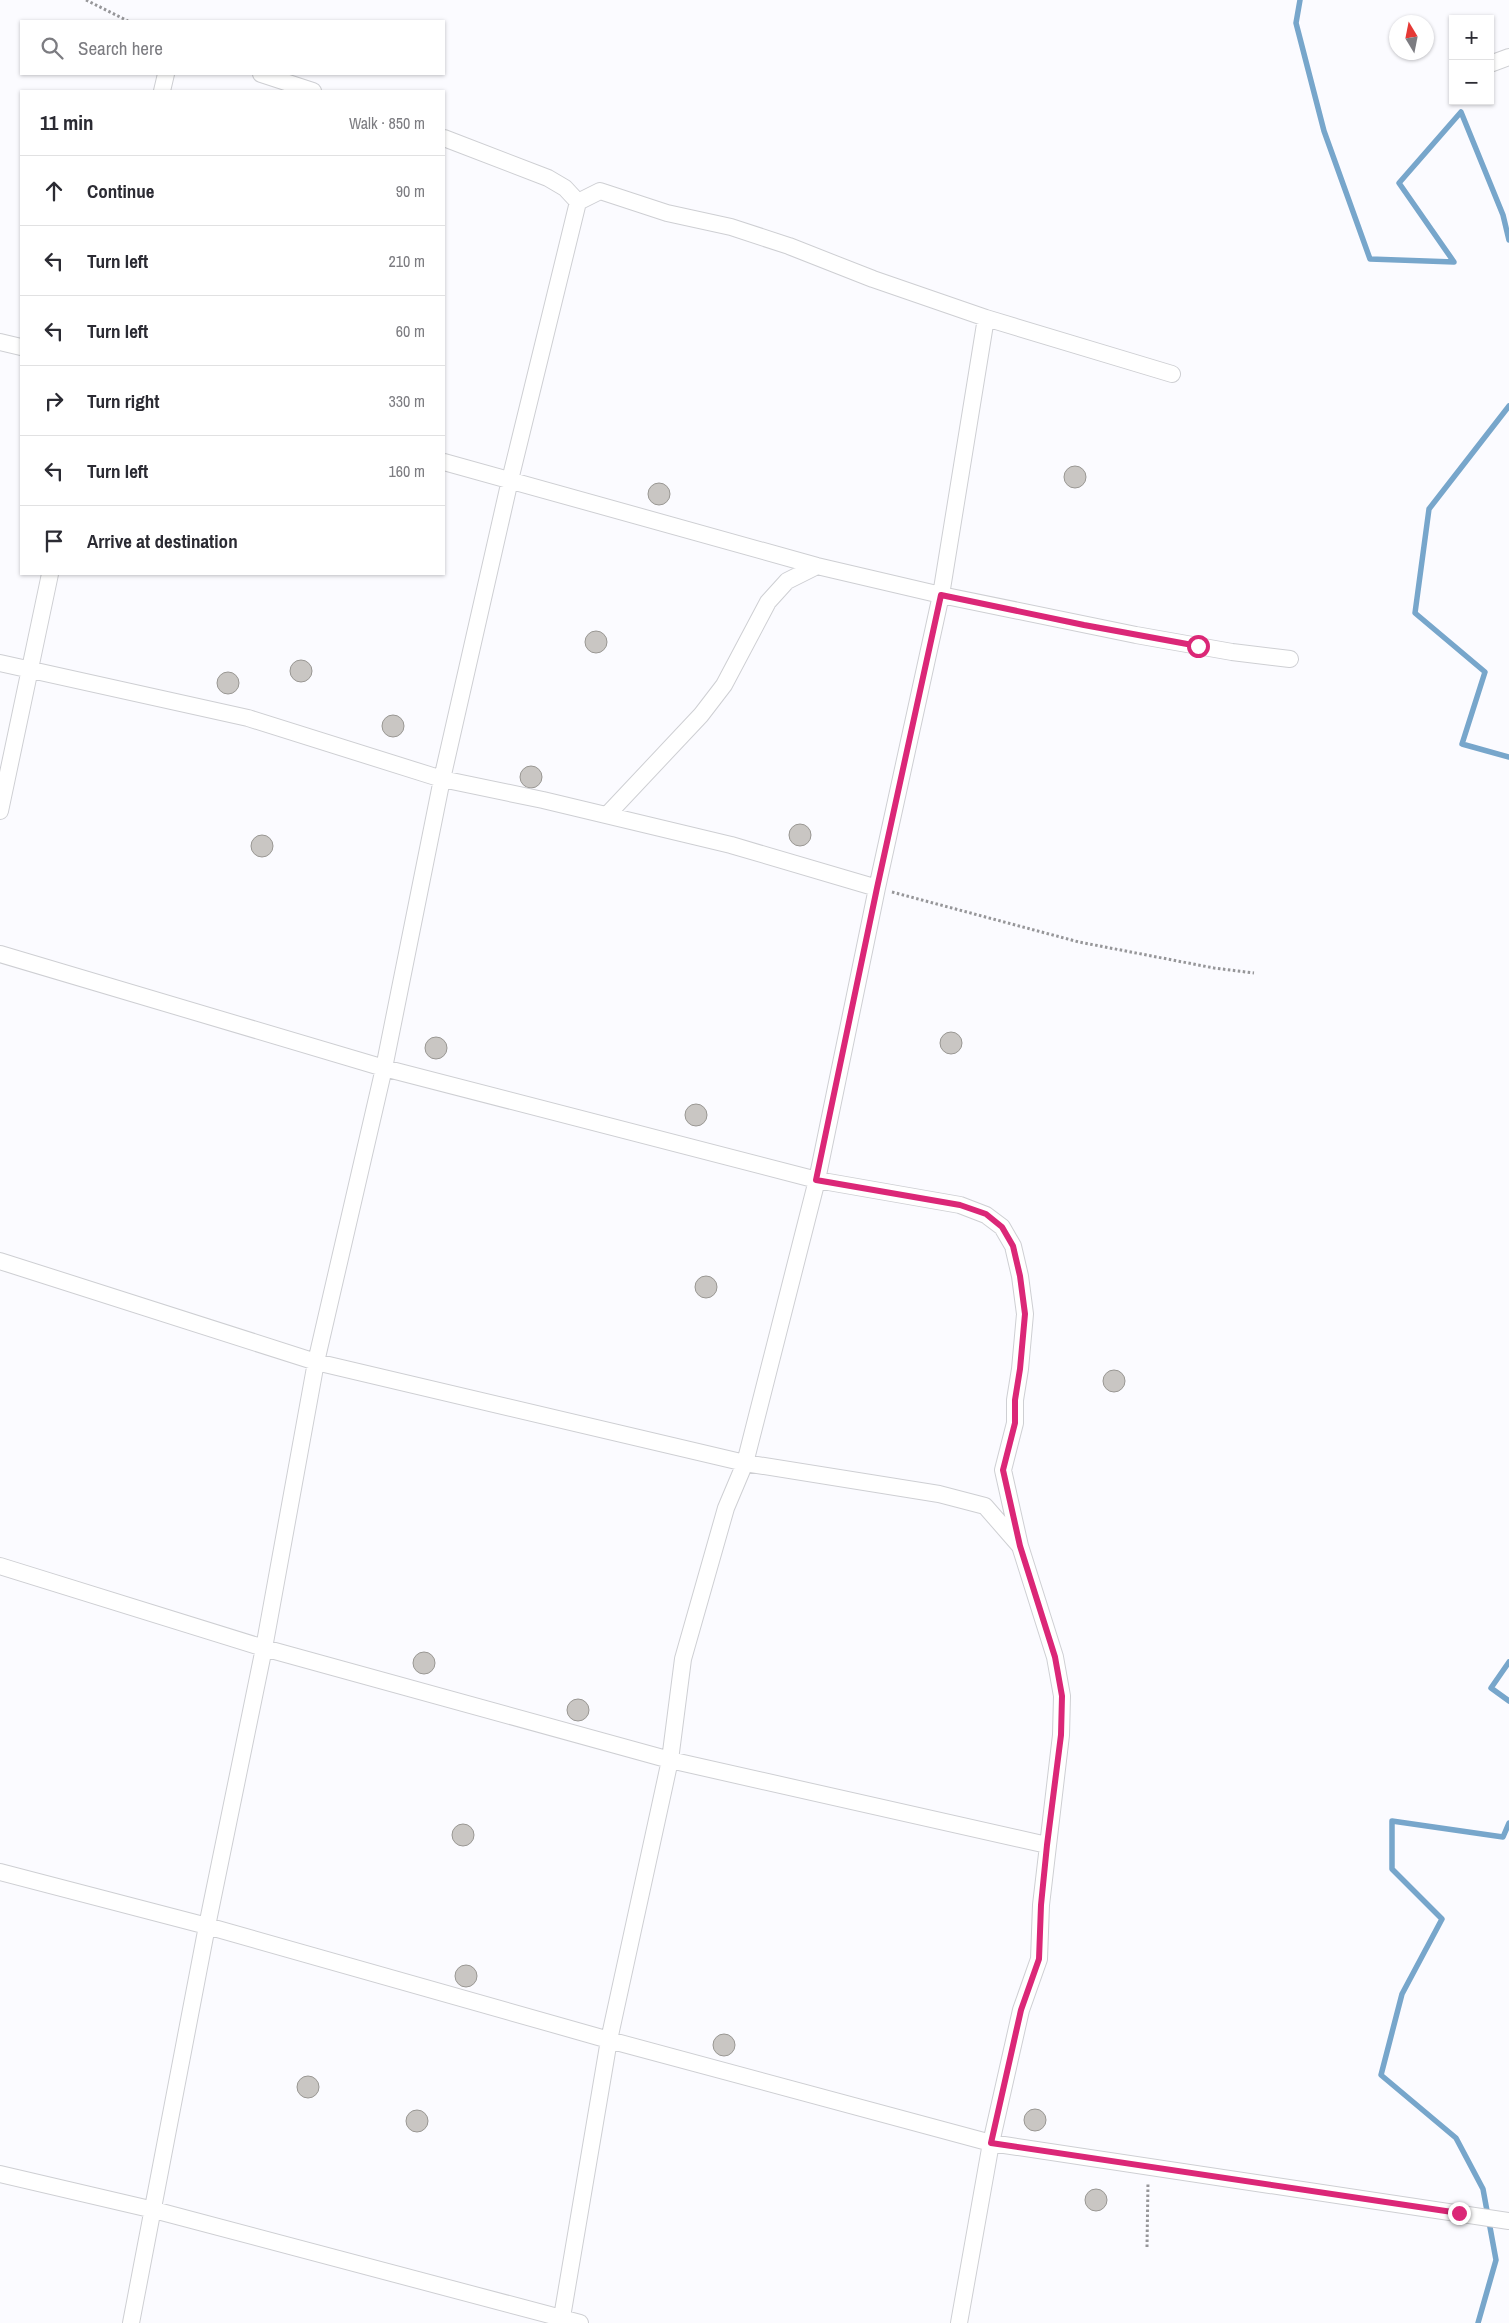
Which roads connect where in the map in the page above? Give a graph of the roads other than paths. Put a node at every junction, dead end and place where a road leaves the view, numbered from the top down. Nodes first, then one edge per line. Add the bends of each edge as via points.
1 (1509, 57) edge
2 (1494, 63) edge
3 (166, 75) edge
4 (264, 75) edge
5 (162, 90) edge
6 (310, 90) edge
7 (445, 138) edge
8 (578, 202) junction
9 (986, 318) junction
10 (0, 342) edge
11 (20, 347) edge
12 (1172, 374) dead end
13 (445, 462) edge
14 (510, 480) junction
15 (817, 566) junction
16 (50, 575) edge
17 (941, 595) junction
18 (1290, 659) dead end
19 (0, 663) edge
20 (30, 670) junction
21 (442, 779) junction
22 (0, 810) edge
23 (607, 815) junction
24 (877, 888) junction
25 (0, 954) edge
26 (384, 1068) junction
27 (816, 1180) junction
28 (0, 1261) edge
29 (316, 1362) junction
30 (745, 1463) junction
31 (1020, 1546) junction
32 (0, 1566) edge
33 (264, 1648) junction
34 (670, 1760) junction
35 (1047, 1845) junction
36 (0, 1872) edge
37 (207, 1926) junction
38 (610, 2040) junction
39 (991, 2143) junction
40 (0, 2174) edge
41 (154, 2210) junction
42 (1509, 2221) edge
43 (562, 2321) edge
44 (131, 2323) edge
45 (580, 2323) edge
46 (959, 2323) edge

1 - 2 street
3 - 5 street
4 - 6 street
7 - 8 street via 548,178 566,188
8 - 9 street via 600,191 667,213 731,227
8 - 14 street
9 - 12 street
9 - 17 street
10 - 11 street
13 - 14 street
14 - 15 street
14 - 21 street
15 - 17 street
15 - 23 street via 787,581 768,602 724,685 701,715
16 - 20 street
17 - 18 street via 1136,635
17 - 24 street
19 - 20 street
20 - 21 street via 248,718
20 - 22 street
21 - 23 street
21 - 26 street
23 - 24 street via 731,845
24 - 27 street
25 - 26 street
26 - 27 street
26 - 29 street
27 - 30 street
27 - 31 street via 960,1205 986,1214 1002,1227 1013,1246 1025,1314 1015,1423 1003,1470
28 - 29 street
29 - 30 street
29 - 33 street
30 - 31 street via 939,1494 984,1506
30 - 34 street via 726,1508 684,1659
31 - 35 street via 1055,1657 1062,1696 1061,1735
32 - 33 street
33 - 34 street
33 - 37 street
34 - 35 street
34 - 38 street
35 - 39 street via 1039,1959 1021,2010
36 - 37 street
37 - 38 street
37 - 41 street
38 - 39 street
38 - 43 street
39 - 42 street
39 - 46 street
40 - 41 street
41 - 43 street
41 - 44 street
43 - 45 street

